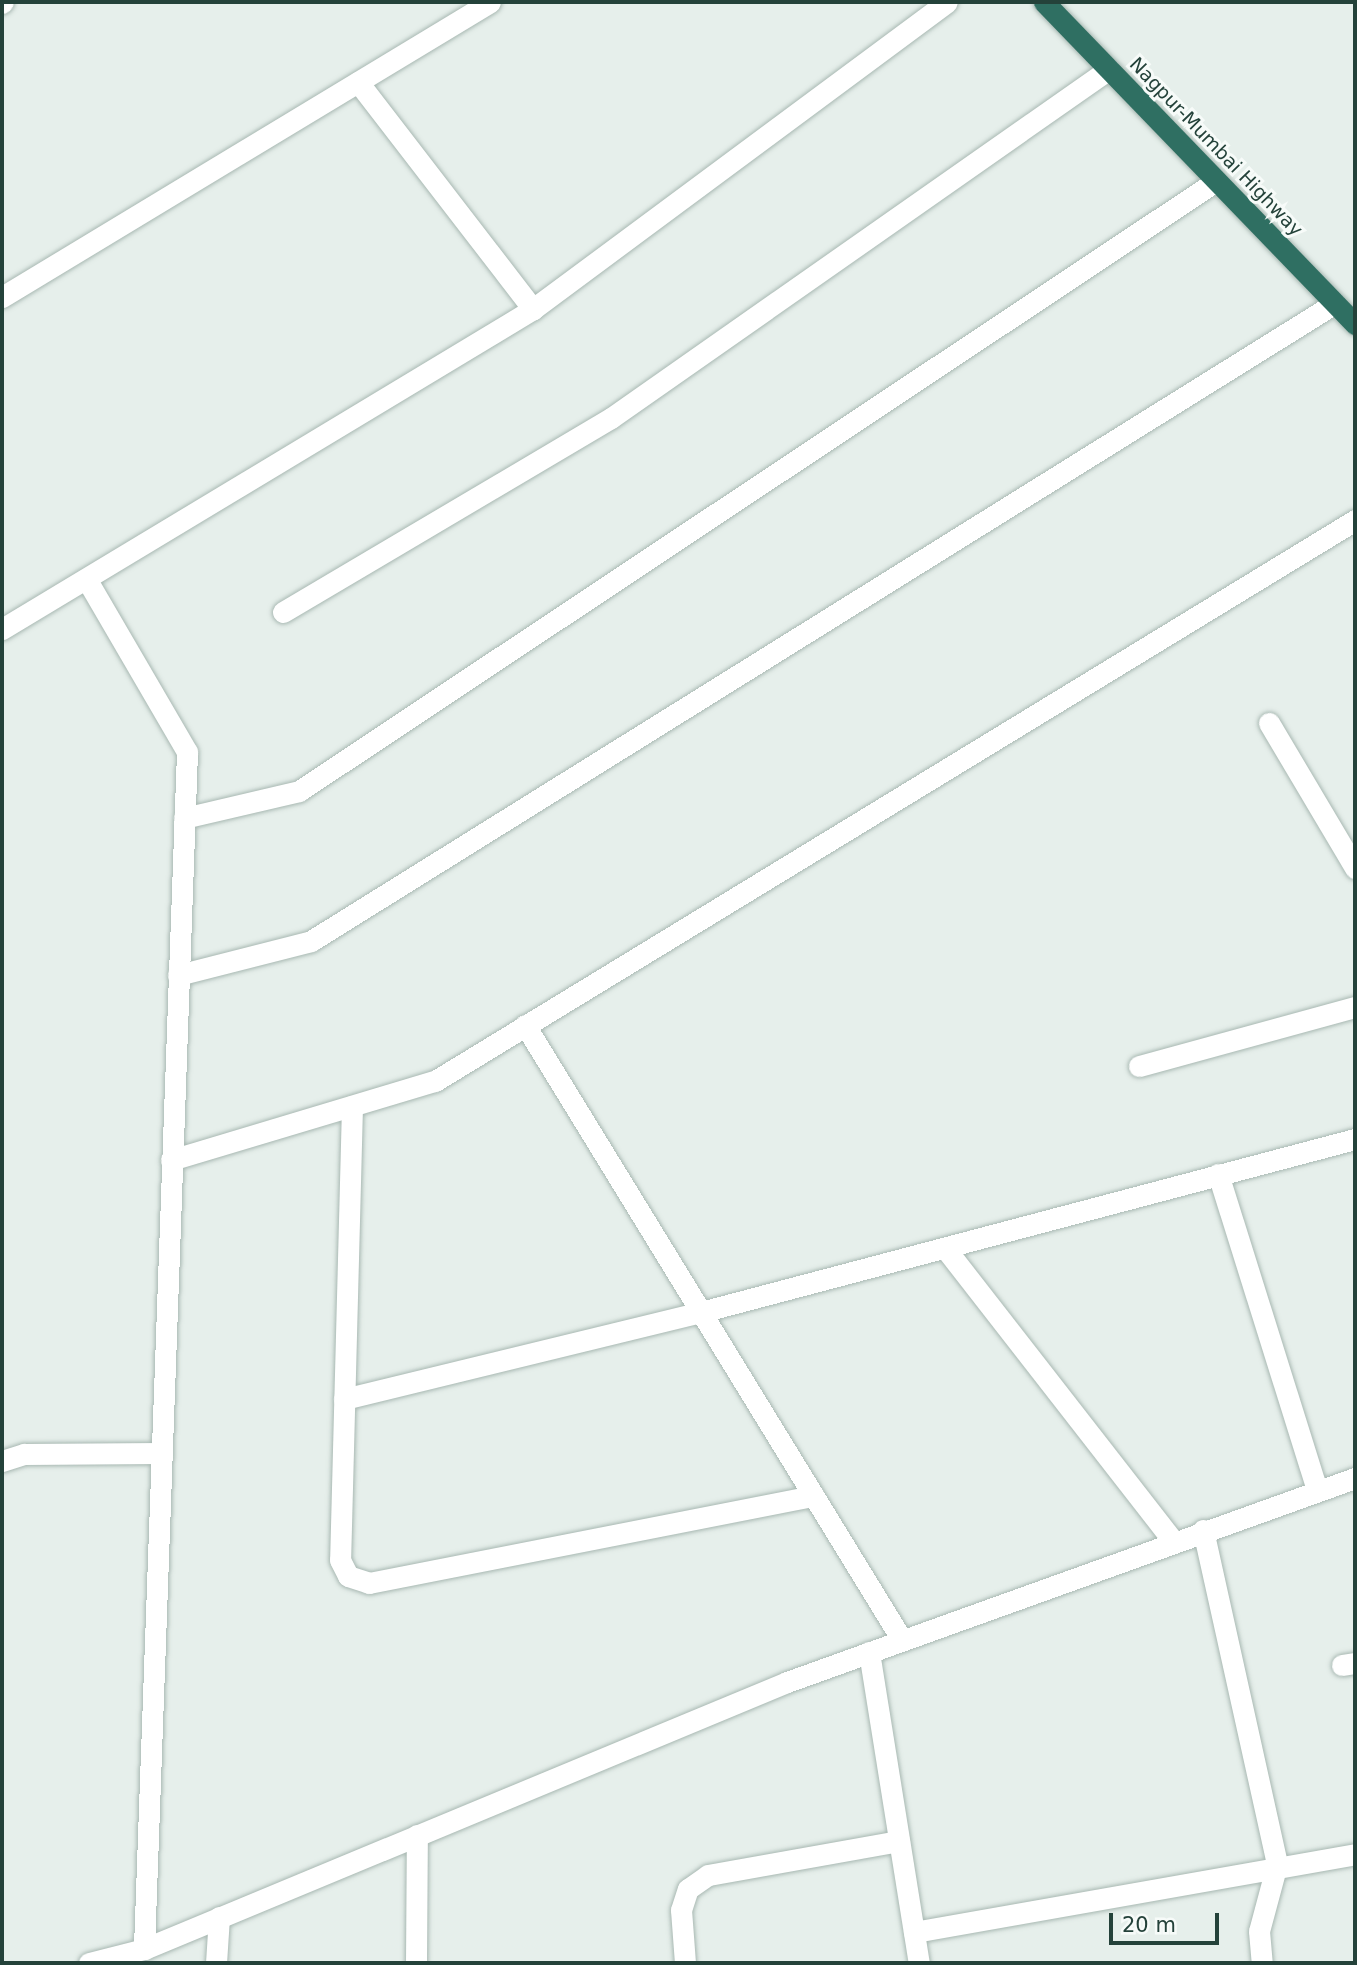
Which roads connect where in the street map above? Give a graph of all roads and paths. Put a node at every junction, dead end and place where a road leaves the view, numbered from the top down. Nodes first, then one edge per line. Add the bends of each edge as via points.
1 (490, 2) edge
2 (947, 2) edge
3 (1044, 2) edge
4 (1109, 69) junction
5 (358, 82) junction
6 (1216, 181) junction
7 (2, 297) edge
8 (1335, 303) junction
9 (533, 309) junction
10 (1355, 324) edge
11 (1355, 520) edge
12 (87, 580) junction
13 (283, 612) dead end
14 (2, 629) edge
15 (1269, 723) dead end
16 (184, 818) junction
17 (1355, 868) edge
18 (178, 975) junction
19 (1355, 1007) edge
20 (526, 1025) junction
21 (1139, 1066) dead end
22 (352, 1106) junction
23 (1355, 1139) edge
24 (171, 1160) junction
25 (1218, 1174) junction
26 (945, 1248) junction
27 (701, 1312) junction
28 (344, 1399) junction
29 (161, 1453) junction
30 (2, 1461) edge
31 (1355, 1478) edge
32 (1318, 1490) junction
33 (814, 1496) junction
34 (1203, 1530) junction
35 (1172, 1541) junction
36 (902, 1640) junction
37 (869, 1652) junction
38 (416, 1835) junction
39 (900, 1841) junction
40 (1355, 1854) edge
41 (1277, 1864) junction
42 (219, 1917) junction
43 (914, 1932) junction
44 (144, 1949) junction
45 (89, 1963) edge
46 (216, 1963) edge
47 (416, 1963) edge
48 (685, 1963) edge
49 (919, 1963) edge
50 (1262, 1963) edge

1 - 5 street
2 - 9 street
3 - 4 highway, Nagpur-Mumbai Highway
4 - 6 highway, Nagpur-Mumbai Highway
4 - 13 street via 611,418
5 - 7 street
5 - 9 street
6 - 8 highway, Nagpur-Mumbai Highway
6 - 16 street via 299,791
8 - 10 highway, Nagpur-Mumbai Highway
8 - 18 street via 311,942
9 - 12 street
11 - 20 street
12 - 14 street
12 - 16 street via 187,752
15 - 17 street
16 - 18 street
18 - 24 street
19 - 21 street
20 - 22 street via 435,1081
20 - 27 street
22 - 24 street
22 - 28 street
23 - 25 street
24 - 29 street
25 - 26 street
25 - 32 street
26 - 27 street
26 - 35 street
27 - 28 street
27 - 33 street
28 - 33 street via 340,1560 348,1576 369,1583
29 - 30 street via 24,1454
29 - 44 street
31 - 32 street
32 - 34 street
33 - 36 street
34 - 35 street
34 - 41 street
35 - 36 street
36 - 37 street
37 - 38 street
37 - 39 street
38 - 42 street
38 - 47 street
39 - 43 street
39 - 48 street via 708,1875 688,1889 681,1910
40 - 41 street
41 - 43 street
41 - 50 street via 1259,1931
42 - 44 street
42 - 46 street
43 - 49 street
44 - 45 street

